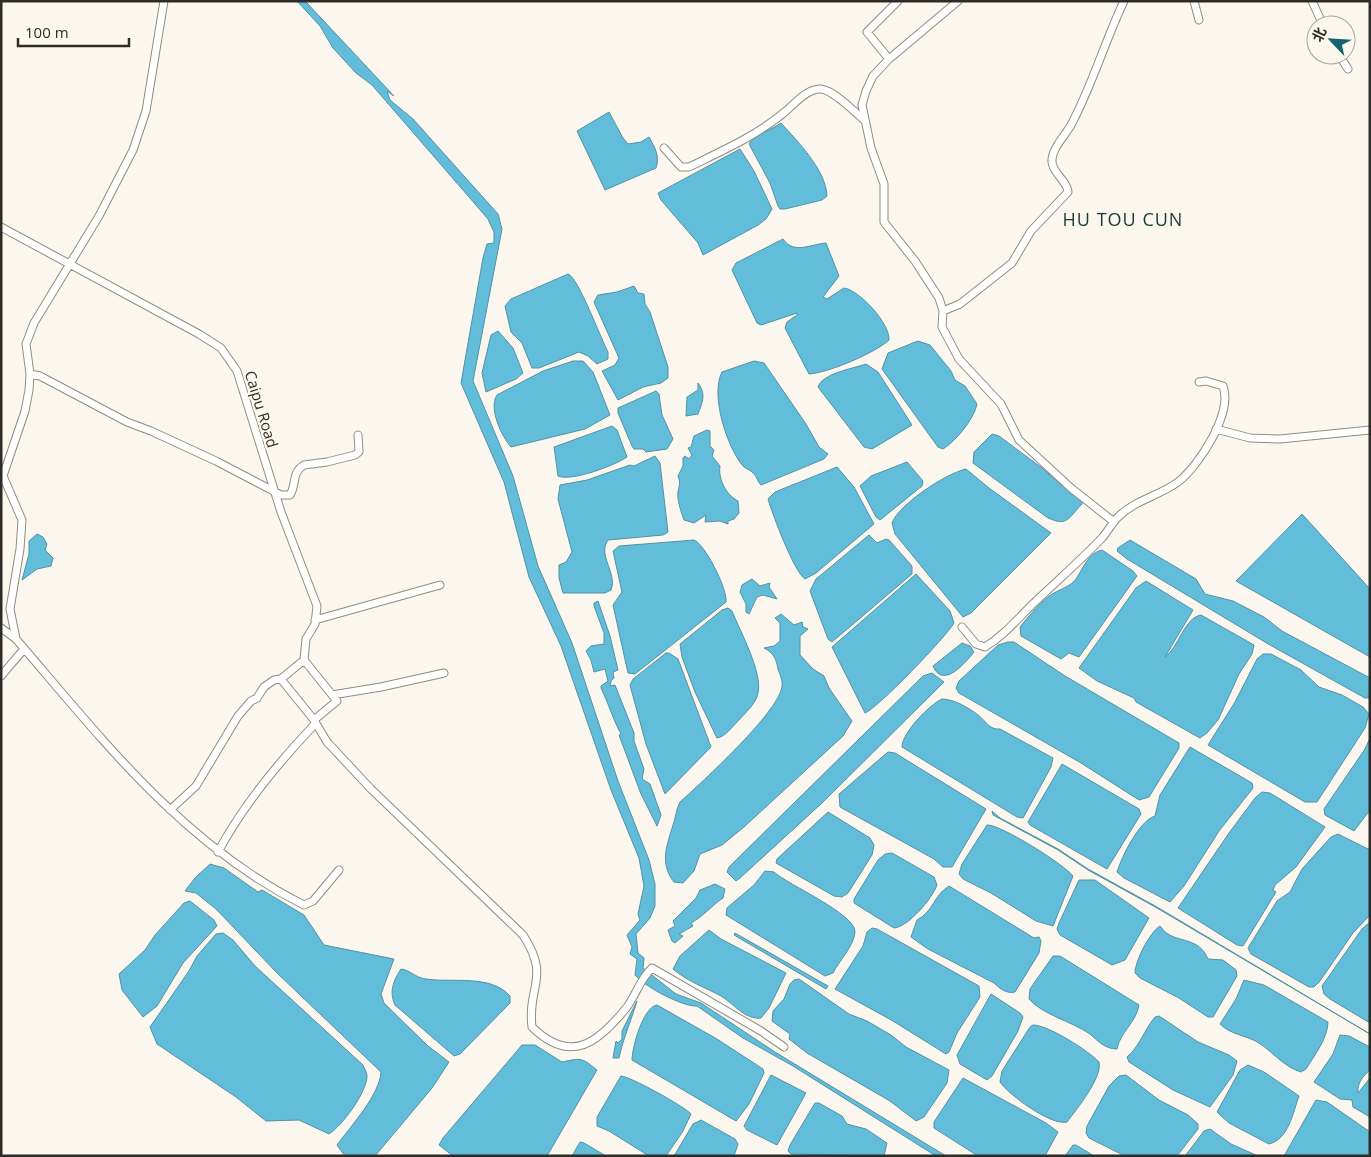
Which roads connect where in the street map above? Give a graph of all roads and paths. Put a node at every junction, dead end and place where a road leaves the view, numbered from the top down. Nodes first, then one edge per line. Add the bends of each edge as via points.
1 (164, 1) edge
2 (898, 1) edge
3 (958, 1) edge
4 (1124, 1) edge
5 (1194, 1) edge
6 (1312, 1) edge
7 (1318, 15) edge
8 (1199, 20) dead end
9 (889, 59) junction
10 (1345, 65) edge
11 (1348, 70) dead end
12 (864, 120) junction
13 (664, 148) dead end
14 (1, 227) edge
15 (70, 264) junction
16 (944, 311) junction
17 (30, 374) junction
18 (1199, 382) dead end
19 (1216, 430) junction
20 (1370, 430) edge
21 (358, 435) dead end
22 (274, 490) junction
23 (1114, 522) junction
24 (440, 586) dead end
25 (315, 620) junction
26 (962, 627) dead end
27 (1, 628) edge
28 (16, 639) junction
29 (24, 649) junction
30 (304, 660) junction
31 (444, 673) dead end
32 (1, 676) edge
33 (281, 679) junction
34 (332, 695) junction
35 (314, 722) junction
36 (170, 810) junction
37 (218, 852) junction
38 (339, 870) dead end
39 (784, 1047) dead end

1 - 15 street via 141,129 99,216
2 - 9 street via 867,32
3 - 9 street
4 - 16 street via 1072,124 1053,153 1052,163 1068,192 1031,231 1012,263 960,304
5 - 8 street
6 - 7 street
9 - 12 street via 873,76 866,91 862,105
10 - 11 street
12 - 13 street via 823,89 804,96 754,134 690,167 681,167
12 - 16 street via 884,184 884,222 915,261
14 - 15 street, Caipu Road
15 - 17 street via 34,323 26,344
15 - 22 street, Caipu Road via 220,348 237,371
16 - 23 street via 942,323 950,345 967,369 1001,404 1019,440
17 - 22 street
17 - 28 street via 25,411 3,476 22,520 10,608
18 - 19 street via 1223,386 1225,394
19 - 20 street via 1250,438 1280,439
19 - 23 street via 1179,481 1145,498
21 - 22 street via 359,452 355,455 304,465 294,475 290,496
22 - 25 street, Caipu Road via 317,606
23 - 26 street via 1101,539 992,643 985,647 976,644
24 - 25 street
25 - 30 street, Caipu Road via 306,639
27 - 28 street
28 - 29 street
29 - 32 street
29 - 36 street via 136,779
30 - 33 street
30 - 34 street
31 - 34 street via 381,688
33 - 35 street
33 - 36 street via 264,687 238,716 196,786
34 - 35 street via 337,701
35 - 37 street via 255,794
35 - 39 street via 327,742 371,789 523,935 533,951 538,969 532,1027 543,1038 552,1044 578,1048 589,1044 627,1007 652,968
36 - 37 street
37 - 38 street via 304,905 313,901

